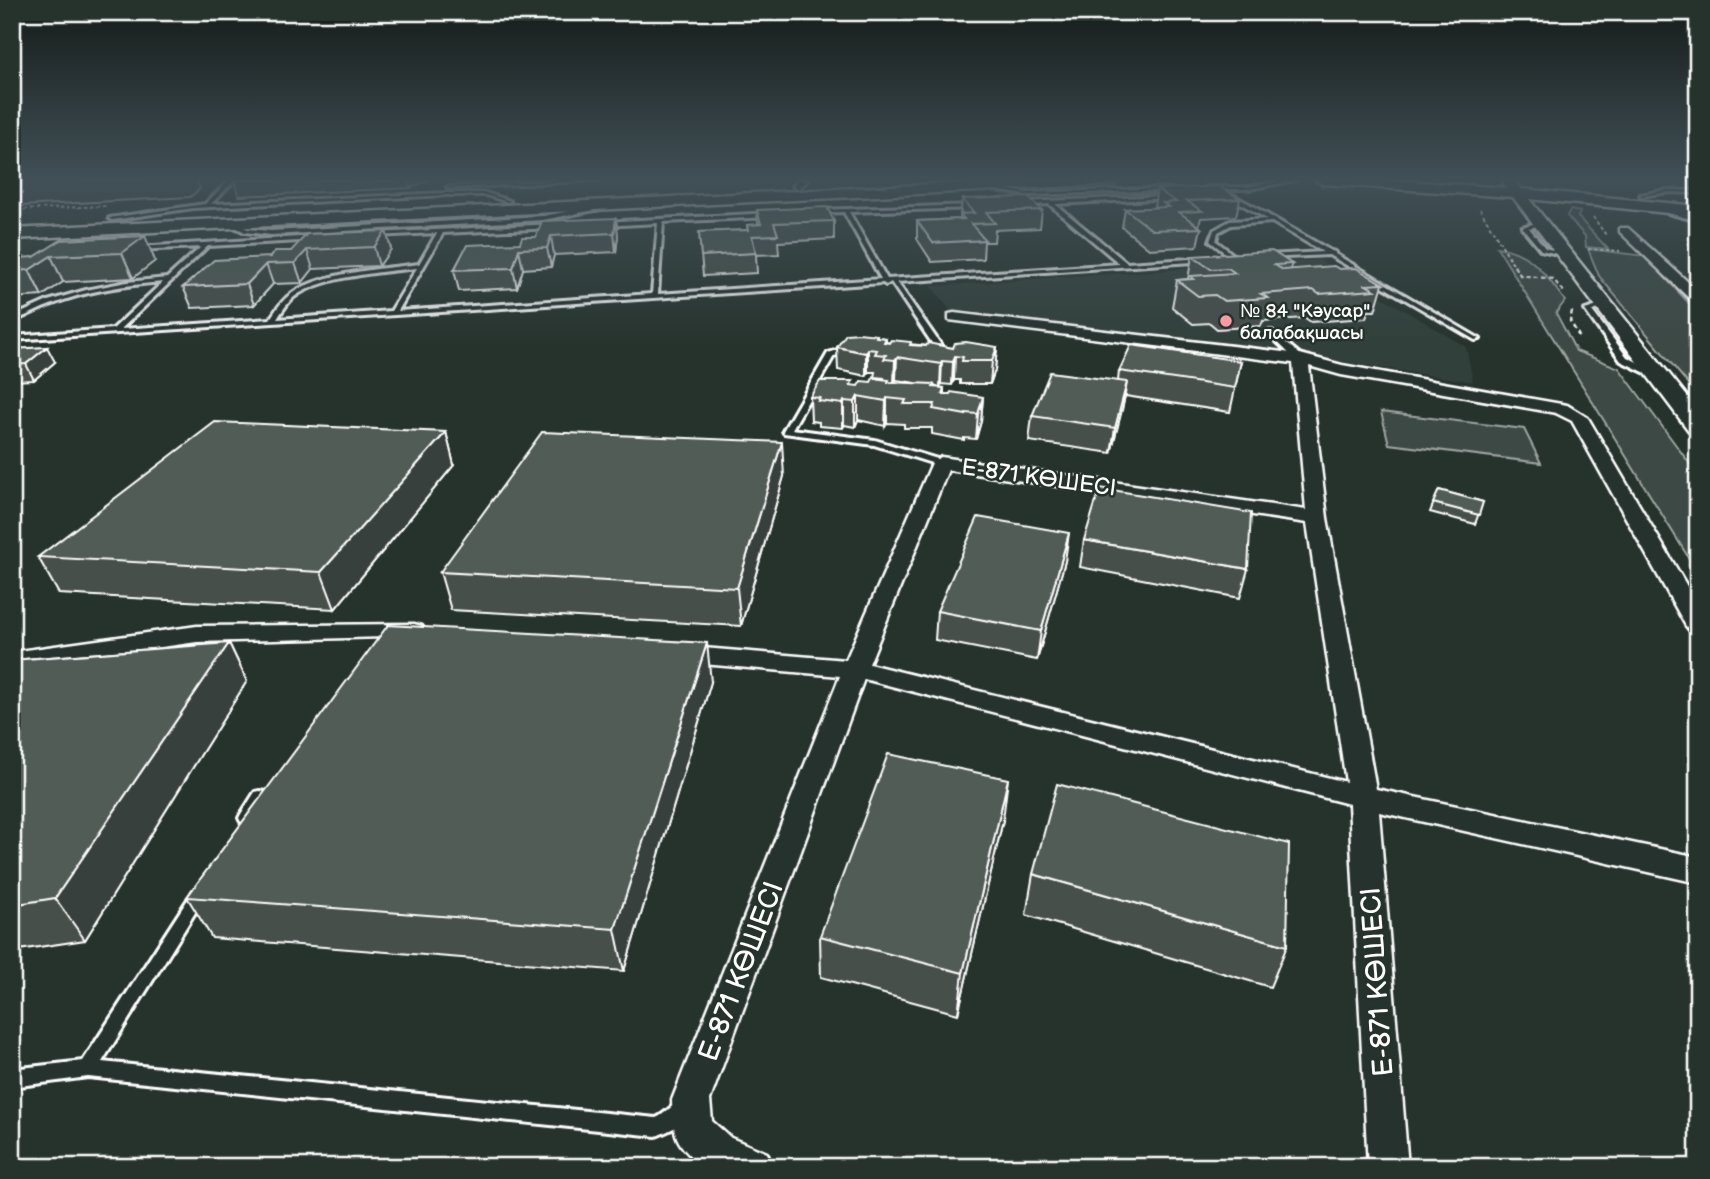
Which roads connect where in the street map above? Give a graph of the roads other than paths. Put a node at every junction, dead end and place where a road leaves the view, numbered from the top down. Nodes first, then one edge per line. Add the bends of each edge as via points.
1 (389, 235) edge
2 (439, 235) edge
3 (660, 235) edge
4 (861, 235) edge
5 (1089, 235) edge
6 (1215, 235) edge
7 (1301, 235) edge
8 (1549, 235) edge
9 (1629, 235) edge
10 (358, 236) edge
11 (372, 236) edge
12 (207, 244) junction
13 (123, 251) edge
14 (1333, 253) junction
15 (1264, 257) edge
16 (1250, 258) edge
17 (1236, 259) junction
18 (1208, 260) edge
19 (1222, 260) edge
20 (1125, 265) junction
21 (421, 266) junction
22 (169, 280) junction
23 (890, 282) junction
24 (655, 297) junction
25 (1698, 299) edge
26 (393, 314) junction
27 (954, 317) dead end
28 (12, 320) edge
29 (271, 322) junction
30 (115, 331) junction
31 (1270, 332) dead end
32 (12, 338) edge
33 (1477, 339) dead end
34 (916, 347) edge
35 (856, 348) edge
36 (1300, 359) junction
37 (1698, 426) edge
38 (941, 463) junction
39 (1317, 518) junction
40 (1698, 626) edge
41 (430, 632) edge
42 (650, 651) edge
43 (12, 660) edge
44 (855, 669) junction
45 (260, 796) edge
46 (1363, 797) junction
47 (239, 830) edge
48 (1698, 870) edge
49 (210, 876) edge
50 (88, 1069) junction
51 (12, 1078) edge
52 (691, 1100) junction
53 (753, 1167) edge
54 (1388, 1167) edge

1 - 11 lane
2 - 21 lane
3 - 24 lane
4 - 23 lane
5 - 20 lane
6 - 17 lane via 1213,241
7 - 14 lane
8 - 37 main road
9 - 25 street
10 - 12 lane
12 - 13 lane
12 - 22 lane
14 - 15 lane
14 - 33 lane
16 - 17 lane
17 - 19 lane
18 - 20 lane
20 - 23 lane
21 - 26 lane
21 - 29 lane via 353,274 311,288 293,295
22 - 28 lane via 88,289
22 - 30 lane
23 - 24 lane
23 - 34 lane via 939,348
24 - 26 lane
26 - 29 lane
27 - 36 street
29 - 30 lane
30 - 32 lane
31 - 36 lane
35 - 38 lane via 831,355 787,431 876,443
36 - 39 street, Е-871 КӨШЕСІ
36 - 40 street via 1561,410 1579,418
38 - 39 street, Е-871 КӨШЕСІ
38 - 44 street, Е-871 КӨШЕСІ
39 - 46 street, Е-871 КӨШЕСІ
41 - 43 street via 197,634
42 - 44 street
44 - 46 street
44 - 52 street, Е-871 КӨШЕСІ
45 - 47 lane
46 - 48 street
46 - 54 street, Е-871 КӨШЕСІ
49 - 50 lane
50 - 51 lane
50 - 52 lane via 656,1127 669,1122
52 - 53 street, Е-871 КӨШЕСІ via 692,1131 717,1152

